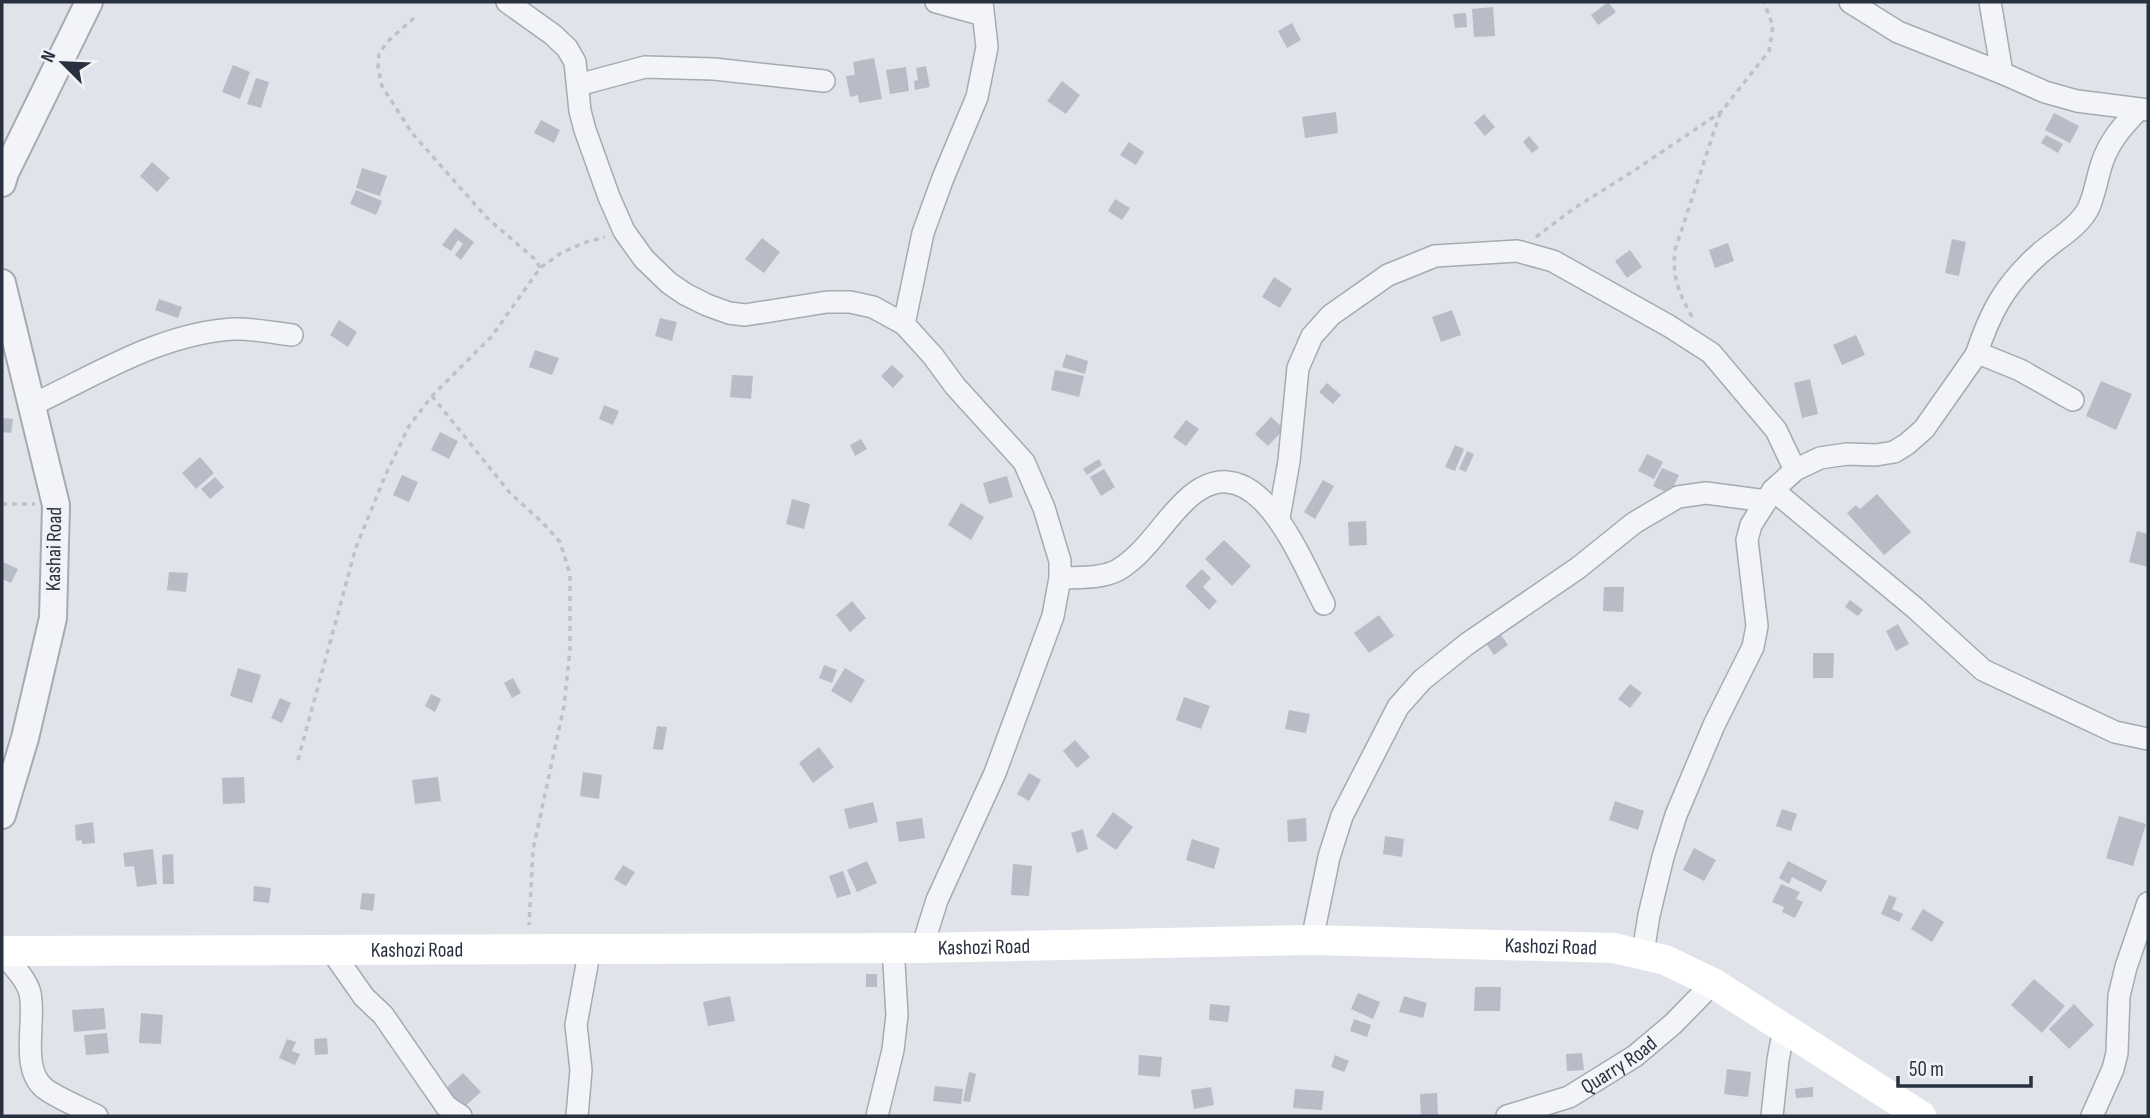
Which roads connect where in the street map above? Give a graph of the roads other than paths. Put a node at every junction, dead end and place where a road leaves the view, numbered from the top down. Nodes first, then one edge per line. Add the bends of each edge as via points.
1 (89, 2) edge
2 (506, 2) edge
3 (936, 2) edge
4 (1850, 2) edge
5 (1990, 2) edge
6 (982, 9) edge
7 (2002, 73) junction
8 (824, 81) dead end
9 (578, 85) junction
10 (2143, 110) edge
11 (2, 183) edge
12 (2, 284) edge
13 (904, 324) junction
14 (292, 335) dead end
15 (1976, 355) junction
16 (2073, 400) dead end
17 (32, 405) junction
18 (1795, 470) junction
19 (1770, 496) junction
20 (1279, 518) junction
21 (1060, 578) junction
22 (1324, 604) dead end
23 (2148, 739) edge
24 (2, 815) edge
25 (2148, 903) edge
26 (1312, 940) junction
27 (907, 947) junction
28 (590, 948) junction
29 (331, 950) junction
30 (2, 952) edge
31 (1643, 953) junction
32 (1713, 983) junction
33 (1784, 1028) junction
34 (97, 1116) edge
35 (461, 1116) edge
36 (576, 1116) edge
37 (877, 1116) edge
38 (1507, 1116) edge
39 (1772, 1116) edge
40 (1921, 1116) edge
41 (2092, 1116) edge

1 - 11 street
2 - 9 street via 567,48 575,62
3 - 6 street
4 - 7 street via 1898,32
5 - 7 street
6 - 13 street via 987,47 977,97 923,233
7 - 10 street via 2077,101
8 - 9 street via 645,67
9 - 13 street via 585,130 624,231 669,283 729,313 850,302 873,307
10 - 15 street via 2111,142 2088,210 2036,256 1994,308
12 - 17 street, Kashai Road
13 - 21 street via 1024,462 1056,544
14 - 17 street via 236,329 193,334 120,360
15 - 16 street via 2020,370
15 - 18 street via 1924,429 1907,444 1876,455 1820,458
17 - 24 street, Kashai Road via 56,505 53,618
18 - 19 street
18 - 20 street via 1776,430 1711,353 1669,326 1553,261 1517,251 1435,256 1388,275 1331,315 1312,336 1298,368
19 - 23 street via 1915,608 1983,670 2115,732
19 - 26 street via 1706,493 1678,497 1634,523 1422,680 1398,707 1342,816
19 - 31 street via 1746,540 1757,626 1753,647 1676,815 1662,857
20 - 21 street via 1245,486 1217,483 1185,500 1117,570 1101,576
20 - 22 street
21 - 27 street via 1053,616 999,762 937,901
25 - 41 street via 2119,996 2113,1069
26 - 27 main road, Kashozi Road
26 - 31 main road, Kashozi Road via 1594,947
27 - 28 main road, Kashozi Road
27 - 37 street via 893,1050
28 - 29 main road, Kashozi Road
28 - 36 street via 576,1025 581,1070
29 - 30 main road, Kashozi Road
29 - 35 street via 446,1106
30 - 34 street via 30,993 31,1061 36,1077 44,1088
31 - 32 main road, Kashozi Road
32 - 33 main road, Kashozi Road
32 - 38 street, Quarry Road via 1635,1056 1569,1097
33 - 39 street
33 - 40 main road, Kashozi Road

